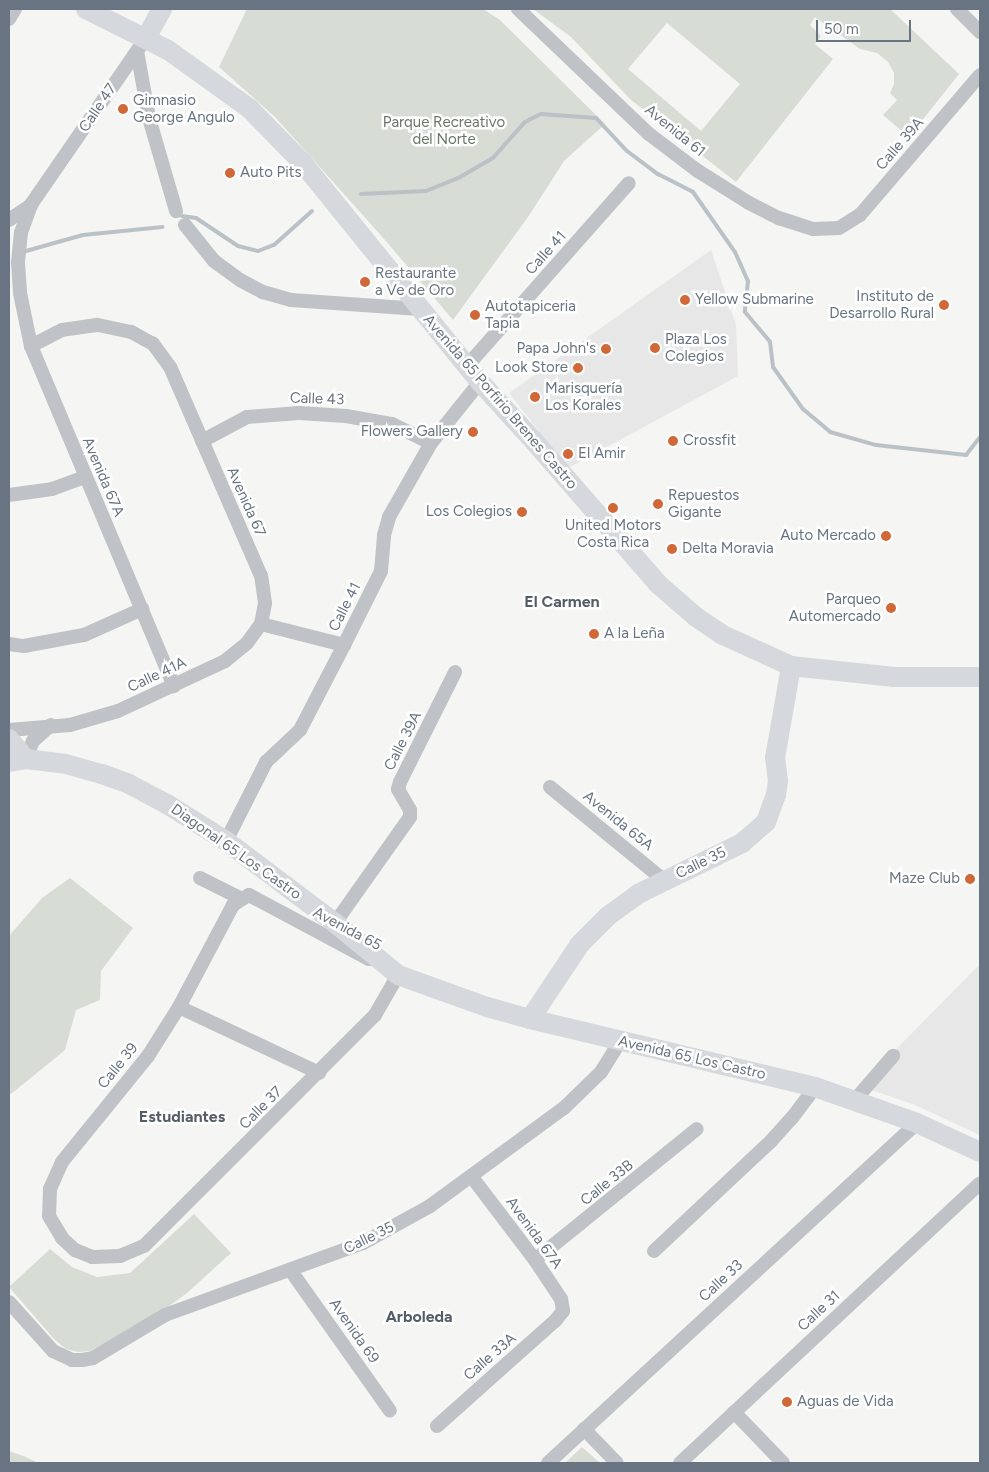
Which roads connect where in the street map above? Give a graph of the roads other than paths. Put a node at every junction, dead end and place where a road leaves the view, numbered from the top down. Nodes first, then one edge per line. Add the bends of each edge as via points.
1 (15, 9) edge
2 (86, 9) edge
3 (162, 9) edge
4 (518, 9) edge
5 (957, 9) edge
6 (9, 18) edge
7 (980, 32) edge
8 (141, 44) junction
9 (980, 75) edge
10 (629, 183) dead end
11 (31, 205) junction
12 (176, 211) dead end
13 (9, 220) edge
14 (184, 225) dead end
15 (839, 228) joint
16 (9, 280) edge
17 (20, 293) junction
18 (420, 309) junction
19 (31, 346) junction
20 (467, 366) junction
21 (480, 382) junction
22 (202, 441) junction
23 (432, 443) junction
24 (85, 478) junction
25 (9, 495) edge
26 (142, 609) junction
27 (261, 624) junction
28 (9, 644) edge
29 (344, 645) junction
30 (791, 666) junction
31 (456, 672) dead end
32 (980, 677) edge
33 (174, 686) junction
34 (51, 725) junction
35 (9, 730) edge
36 (9, 739) edge
37 (17, 761) edge
38 (550, 787) dead end
39 (226, 841) junction
40 (200, 878) dead end
41 (665, 881) junction
42 (242, 899) junction
43 (335, 923) junction
44 (398, 976) junction
45 (179, 1007) junction
46 (530, 1019) junction
47 (620, 1041) junction
48 (893, 1056) dead end
49 (319, 1073) junction
50 (815, 1087) junction
51 (854, 1101) junction
52 (917, 1123) junction
53 (697, 1129) dead end
54 (980, 1152) edge
55 (472, 1177) junction
56 (980, 1183) edge
57 (75, 1250) joint
58 (654, 1251) dead end
59 (535, 1260) junction
60 (291, 1271) junction
61 (9, 1302) edge
62 (563, 1311) joint
63 (390, 1411) dead end
64 (734, 1412) junction
65 (436, 1426) dead end
66 (584, 1429) junction
67 (548, 1463) edge
68 (617, 1463) edge
69 (680, 1463) edge
70 (783, 1463) edge

1 - 6 street
2 - 8 main road, Avenida 65 Porfirio Brenes Castro
3 - 8 main road, Calle 47
4 - 15 street, Avenida 61 via 649,134 698,171 779,218 813,228
5 - 7 street
8 - 11 street, Calle 47
8 - 12 street via 149,118
8 - 18 main road, Avenida 65 Porfirio Brenes Castro via 168,50 250,109 301,161
9 - 15 street, Calle 39A via 860,215
10 - 20 street, Calle 41
11 - 13 street, Calle 47
11 - 17 street, Calle 47 via 21,233
14 - 18 street via 214,261 263,292 291,300
16 - 17 street, Avenida 67A
17 - 19 street, Avenida 67A
18 - 20 main road, Avenida 65 Porfirio Brenes Castro
19 - 22 street, Avenida 67 via 62,330 97,325 131,332 153,344 170,367
19 - 24 street, Avenida 67A
20 - 21 main road, Avenida 65 Porfirio Brenes Castro
21 - 23 street, Calle 41
21 - 30 main road, Avenida 65 Porfirio Brenes Castro via 666,592 723,635
22 - 23 street, Calle 43 via 247,417 299,412 392,424
22 - 27 street, Avenida 67 via 261,576 265,603
23 - 29 street, Calle 41 via 389,517 381,571
24 - 25 street via 52,489
24 - 26 street, Avenida 67A
26 - 28 street via 84,635 24,646
26 - 33 street, Avenida 67A
27 - 29 street
27 - 33 street, Calle 41A via 247,643 225,661
29 - 39 street, Calle 41 via 300,730 266,762
30 - 32 main road, Avenida 65 Porfirio Brenes Castro via 894,677
30 - 41 main road, Calle 35 via 775,758 776,795 766,822 742,843
31 - 43 street, Calle 39A via 400,782 398,789 410,816
33 - 34 street, Calle 41A via 118,711 70,725
34 - 35 street, Calle 41A
34 - 37 street
36 - 37 main road
37 - 39 main road, Diagonal 65 Los Castro via 66,764 102,774 167,804
38 - 41 street, Avenida 65A
39 - 43 main road, Diagonal 65 Los Castro
40 - 42 street, Avenida 65
41 - 46 main road, Calle 35 via 638,894 608,916 580,944
42 - 44 street, Avenida 65 via 249,895
42 - 45 street, Calle 39 via 233,906
43 - 44 main road, Diagonal 65 Los Castro
44 - 46 main road, Avenida 65 Los Castro
44 - 49 street, Calle 37 via 375,1015
45 - 49 street
45 - 57 street, Calle 39 via 148,1056 62,1162 50,1189 49,1216 62,1238
46 - 47 main road, Avenida 65 Los Castro
47 - 50 main road, Avenida 65 Los Castro
47 - 55 street, Calle 35 via 601,1072 564,1108
48 - 51 street
49 - 57 street, Calle 37 via 144,1246 120,1256 92,1257
50 - 51 main road, Avenida 65 Los Castro
50 - 58 street via 771,1142
51 - 52 main road, Avenida 65 Los Castro
52 - 54 main road, Avenida 65 Los Castro
52 - 66 street, Calle 33
53 - 59 street, Calle 33B
55 - 59 street, Avenida 67A
55 - 60 street, Calle 35 via 430,1206 363,1243
56 - 64 street, Calle 31
59 - 62 street, Avenida 67A via 561,1299
60 - 61 street, Calle 35 via 165,1315 93,1358 72,1360 53,1350
60 - 63 street, Avenida 69
62 - 65 street, Calle 33A
64 - 69 street, Calle 31
64 - 70 street
66 - 67 street, Calle 33
66 - 68 street

